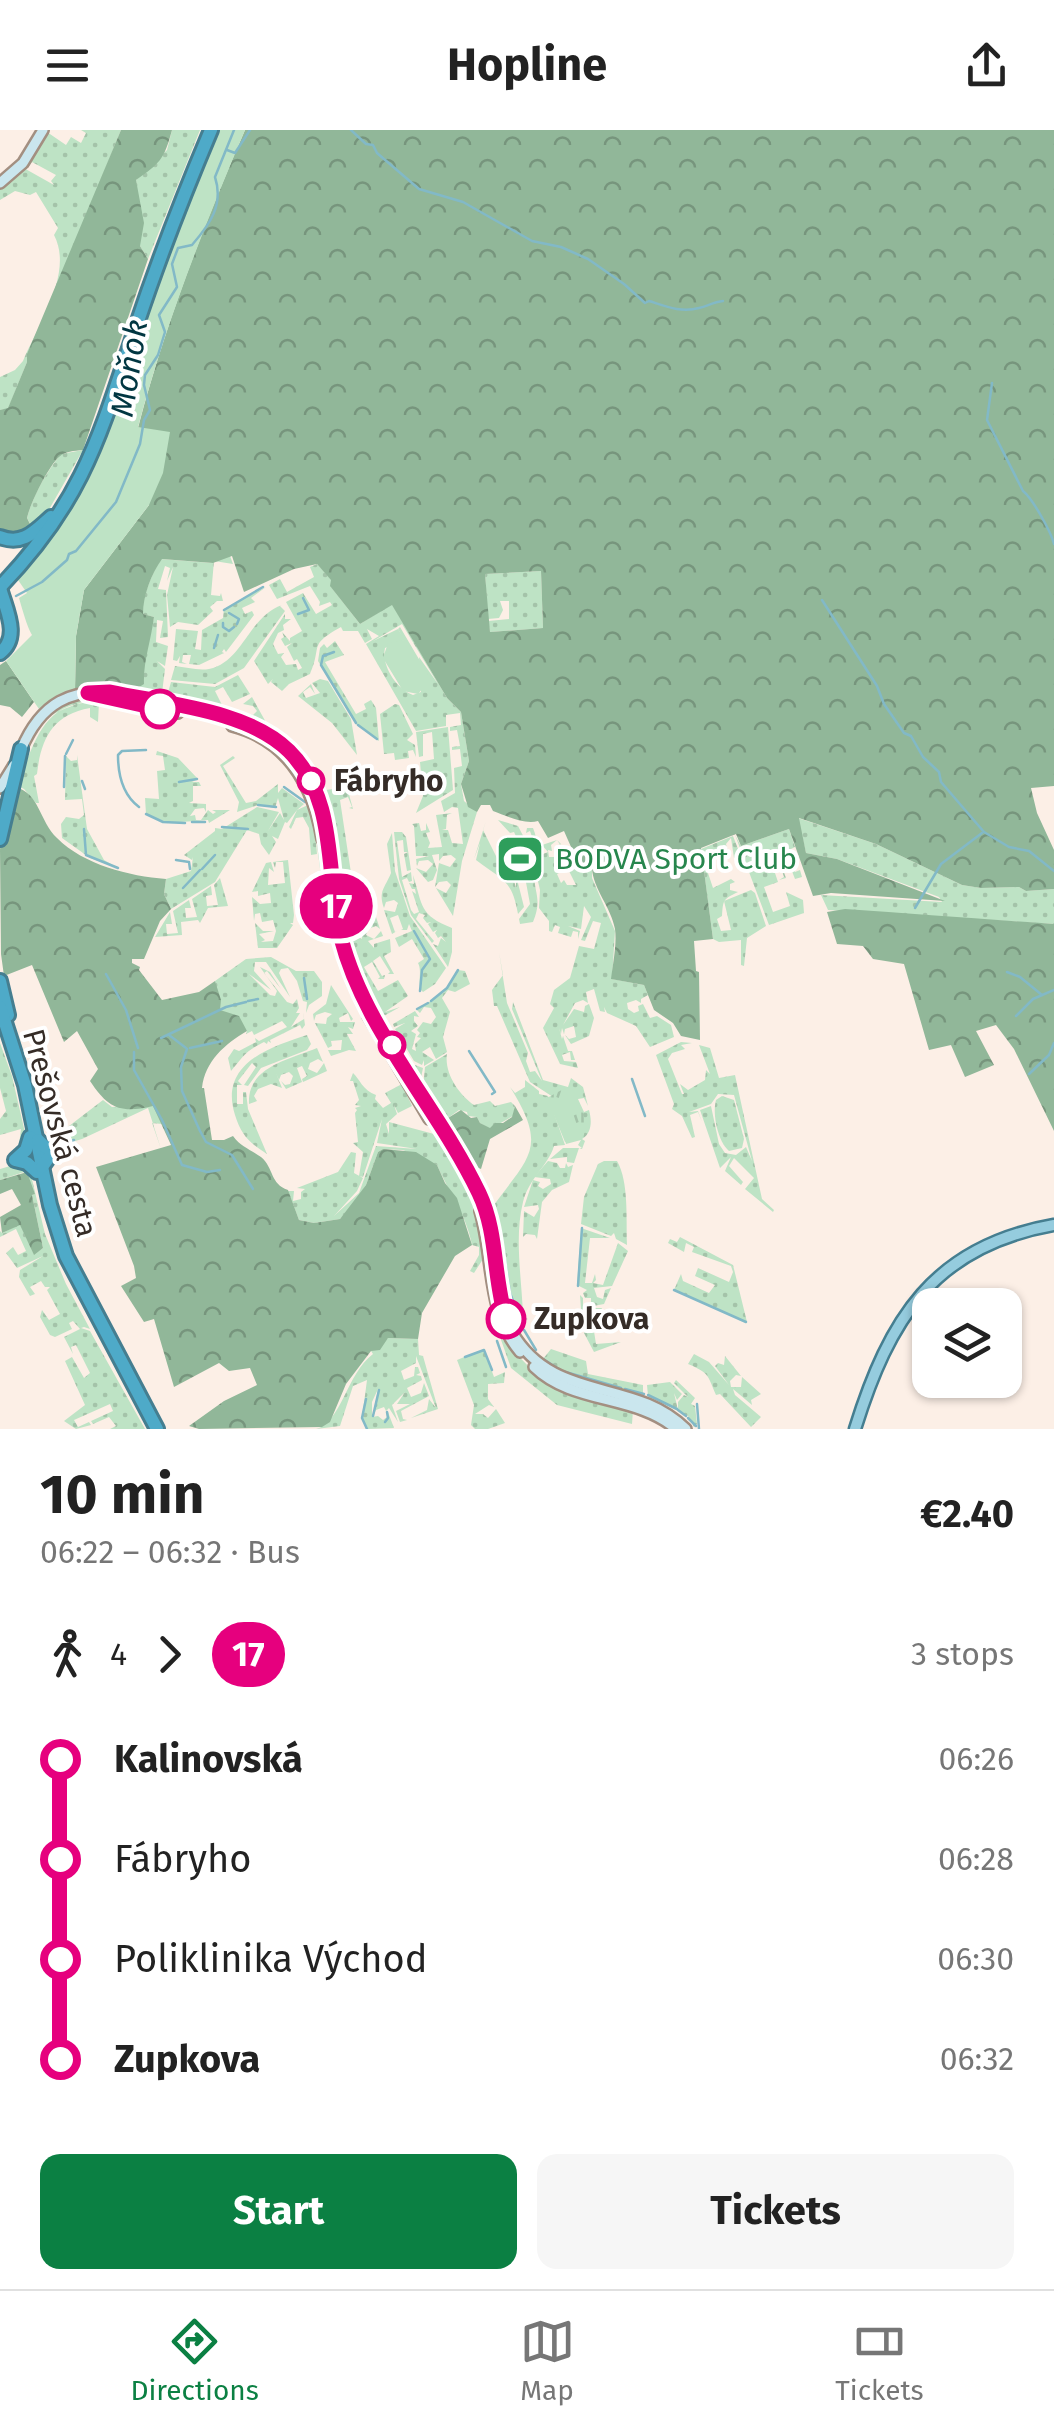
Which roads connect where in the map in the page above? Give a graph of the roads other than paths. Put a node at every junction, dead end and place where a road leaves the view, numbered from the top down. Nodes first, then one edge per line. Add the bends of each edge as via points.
1 (43, 130) edge
2 (208, 130) edge
3 (0, 183) edge
4 (51, 517) junction
5 (0, 537) edge
6 (0, 576) edge
7 (0, 588) edge
8 (0, 653) edge
9 (106, 695) junction
10 (22, 749) junction
11 (0, 788) edge
12 (0, 839) edge
13 (0, 981) edge
14 (0, 1008) edge
15 (5, 1032) edge
16 (436, 1125) junction
17 (34, 1138) junction
18 (461, 1167) junction
19 (40, 1170) junction
20 (1054, 1225) edge
21 (154, 1429) edge
22 (676, 1429) edge
23 (686, 1429) edge
24 (855, 1429) edge

1 - 3 street via 23,163
2 - 4 highway via 150,266 95,431
2 - 7 highway via 87,467 55,523
4 - 5 highway via 25,538
4 - 6 highway
7 - 8 highway via 11,638
9 - 10 street via 64,698 48,708
9 - 16 street via 253,732 296,769 318,818 332,923 346,970
9 - 16 street via 254,726 286,748 307,774 324,816 339,929 351,967
10 - 11 street
10 - 12 highway
13 - 15 highway
14 - 15 highway, Prešovská cesta
15 - 17 highway, Prešovská cesta
16 - 18 street
17 - 19 highway via 55,1149
17 - 19 highway via 15,1160
18 - 22 street via 480,1209 500,1321 518,1350 556,1384 647,1410
18 - 23 street via 488,1214 504,1310 522,1345 550,1373 644,1402
19 - 21 highway, Prešovská cesta via 63,1268
20 - 24 main road via 978,1249 924,1291 883,1348

